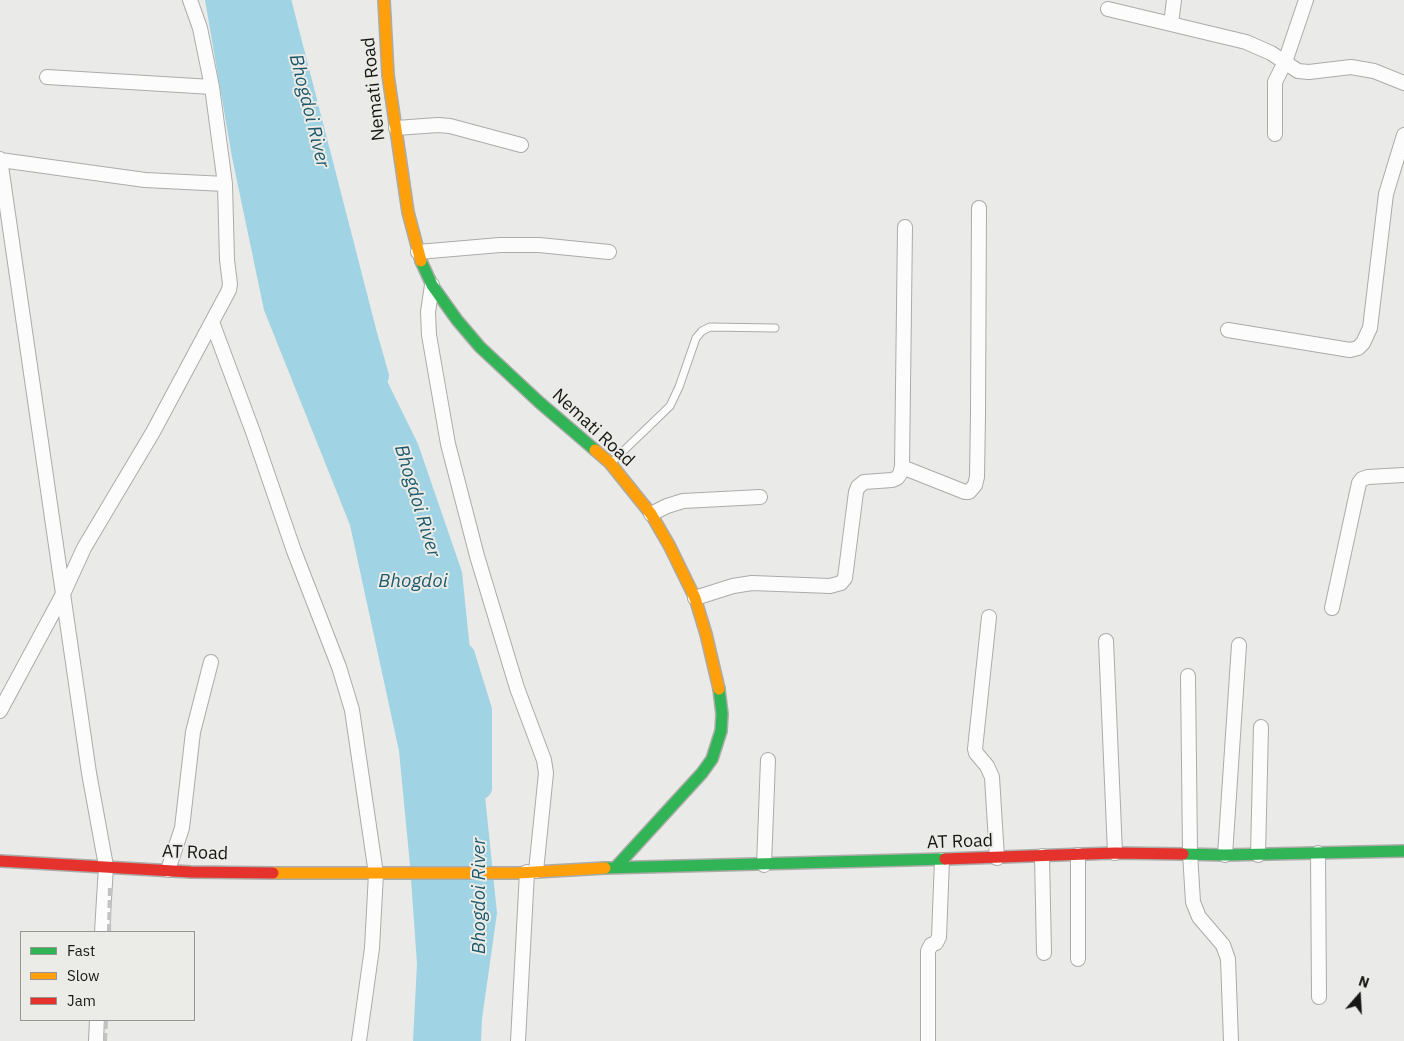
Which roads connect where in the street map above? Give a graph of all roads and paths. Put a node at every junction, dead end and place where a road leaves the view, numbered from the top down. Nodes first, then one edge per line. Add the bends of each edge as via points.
1 (190, 0) edge
2 (384, 0) edge
3 (1174, 0) edge
4 (1306, 0) edge
5 (1108, 9) dead end
6 (1171, 24) junction
7 (1284, 62) junction
8 (47, 77) dead end
9 (1404, 83) edge
10 (212, 87) junction
11 (396, 128) junction
12 (1275, 134) dead end
13 (1404, 135) edge
14 (521, 145) dead end
15 (0, 160) edge
16 (225, 184) junction
17 (979, 208) dead end
18 (905, 227) dead end
19 (418, 252) junction
20 (610, 252) dead end
21 (432, 285) junction
22 (212, 322) junction
23 (775, 328) dead end
24 (1228, 330) dead end
25 (610, 464) junction
26 (902, 467) junction
27 (1404, 475) edge
28 (760, 497) dead end
29 (651, 514) junction
30 (63, 594) junction
31 (695, 598) junction
32 (1332, 608) dead end
33 (989, 617) dead end
34 (1106, 641) dead end
35 (1239, 644) dead end
36 (211, 662) dead end
37 (1188, 676) dead end
38 (0, 710) edge
39 (1262, 727) dead end
40 (768, 760) dead end
41 (1404, 851) edge
42 (1115, 853) junction
43 (1318, 853) junction
44 (1190, 854) junction
45 (1078, 855) junction
46 (1225, 855) junction
47 (1258, 855) junction
48 (1042, 856) junction
49 (997, 858) junction
50 (942, 860) junction
51 (0, 861) edge
52 (764, 865) junction
53 (106, 866) junction
54 (616, 867) junction
55 (168, 870) junction
56 (527, 872) junction
57 (383, 874) junction
58 (102, 931) edge
59 (1044, 953) dead end
60 (1078, 959) dead end
61 (1319, 997) dead end
62 (97, 1021) edge
63 (96, 1041) edge
64 (359, 1041) edge
65 (518, 1041) edge
66 (928, 1041) edge
67 (1231, 1041) edge

1 - 10 street via 200,28
2 - 11 main road, Nemati Road via 388,75
3 - 6 street
4 - 7 street
5 - 6 street
6 - 7 street via 1253,45
7 - 9 street via 1304,72 1363,68
7 - 12 street via 1274,86
8 - 10 street
10 - 16 street
11 - 14 street via 450,126
11 - 19 main road, Nemati Road via 408,212
13 - 24 street via 1386,194 1370,328 1363,343 1350,350
15 - 16 street via 145,180
15 - 30 street
16 - 22 street via 230,284
17 - 26 street via 975,485 966,492
18 - 26 street
19 - 20 street via 523,245
19 - 21 main road, Nemati Road
21 - 25 main road, Nemati Road via 480,347
21 - 56 street via 429,335 448,444 477,556 546,772
22 - 30 street via 153,432 84,548
22 - 57 street via 347,690
23 - 25 lane via 706,328 696,338 670,406
25 - 29 main road, Nemati Road
26 - 31 street via 897,478 864,482 858,487 847,570 842,583 830,586 752,583
27 - 32 street via 1368,477 1358,483
28 - 29 street via 683,501
29 - 31 main road, Nemati Road
30 - 38 street
30 - 53 street via 88,774
31 - 54 main road, Nemati Road via 719,687 721,731 712,759 702,772
33 - 49 street via 975,749 992,777
34 - 42 street
35 - 46 street
36 - 55 street via 193,732 182,828
37 - 44 street
39 - 47 street
40 - 52 street
41 - 43 main road, AT Road
42 - 44 main road, AT Road
42 - 45 main road, AT Road
43 - 47 main road, AT Road
43 - 61 street
44 - 46 main road, AT Road
44 - 67 street via 1195,910 1223,945 1228,959
45 - 48 main road, AT Road
45 - 60 street
46 - 47 main road, AT Road
48 - 49 main road, AT Road
48 - 59 street
49 - 50 main road, AT Road
50 - 52 main road, AT Road
50 - 66 street via 939,937 928,951
51 - 53 main road, AT Road
52 - 54 main road, AT Road
53 - 55 main road, AT Road
53 - 58 street
54 - 56 main road, AT Road
55 - 57 main road, AT Road
56 - 57 main road, AT Road
56 - 65 street
57 - 64 street
62 - 63 street

